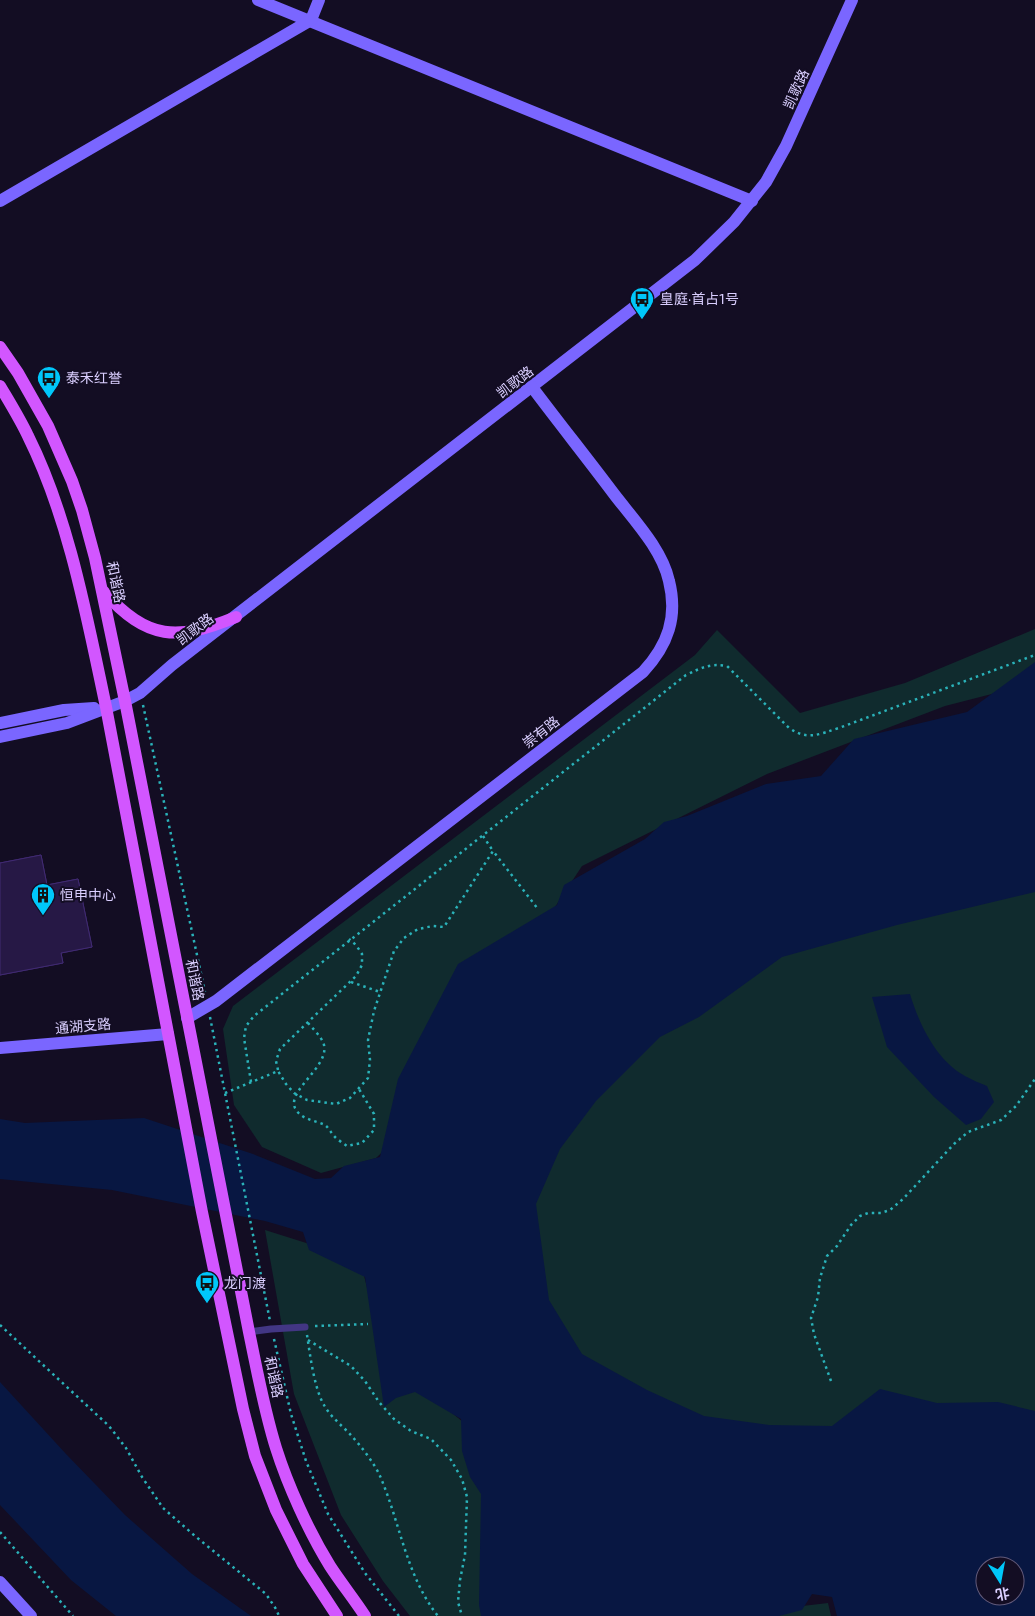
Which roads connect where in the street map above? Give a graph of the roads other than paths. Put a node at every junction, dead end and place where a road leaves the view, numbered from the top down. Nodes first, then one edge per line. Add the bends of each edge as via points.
1 (258, 0) edge
2 (319, 0) edge
3 (852, 0) edge
4 (311, 20) junction
5 (752, 200) junction
6 (0, 201) edge
7 (0, 347) edge
8 (0, 386) edge
9 (532, 387) junction
10 (102, 590) junction
11 (236, 617) junction
12 (125, 702) junction
13 (106, 707) junction
14 (0, 723) edge
15 (0, 737) edge
16 (188, 1018) junction
17 (169, 1038) junction
18 (0, 1048) edge
19 (305, 1327) road end
20 (249, 1332) junction
21 (0, 1582) edge
22 (31, 1616) edge
23 (337, 1616) edge
24 (365, 1616) edge

1 - 4 street
2 - 4 street
3 - 5 street, 凯歌路 via 786,146
4 - 5 street
4 - 6 street
5 - 9 street, 凯歌路 via 713,244
7 - 10 main road, 和谐路 via 48,426 72,481
8 - 13 main road via 28,436 54,498 68,542
9 - 11 street, 凯歌路
9 - 16 street, 崇有路 via 640,528 662,562 672,598 669,630 664,644 643,672 208,1006
10 - 11 main road via 125,613 155,630 189,632
10 - 12 main road, 和谐路
11 - 12 street, 凯歌路
12 - 13 street, 凯歌路
12 - 16 main road, 和谐路
13 - 14 street, 凯歌路 via 64,710
13 - 15 street, 凯歌路 via 67,723
13 - 17 main road
16 - 20 main road, 和谐路
17 - 18 street, 通湖支路
17 - 23 main road via 235,1380 255,1456 276,1510 303,1564
19 - 20 lane
20 - 24 main road, 和谐路 via 267,1416 285,1471 330,1565
21 - 22 street

